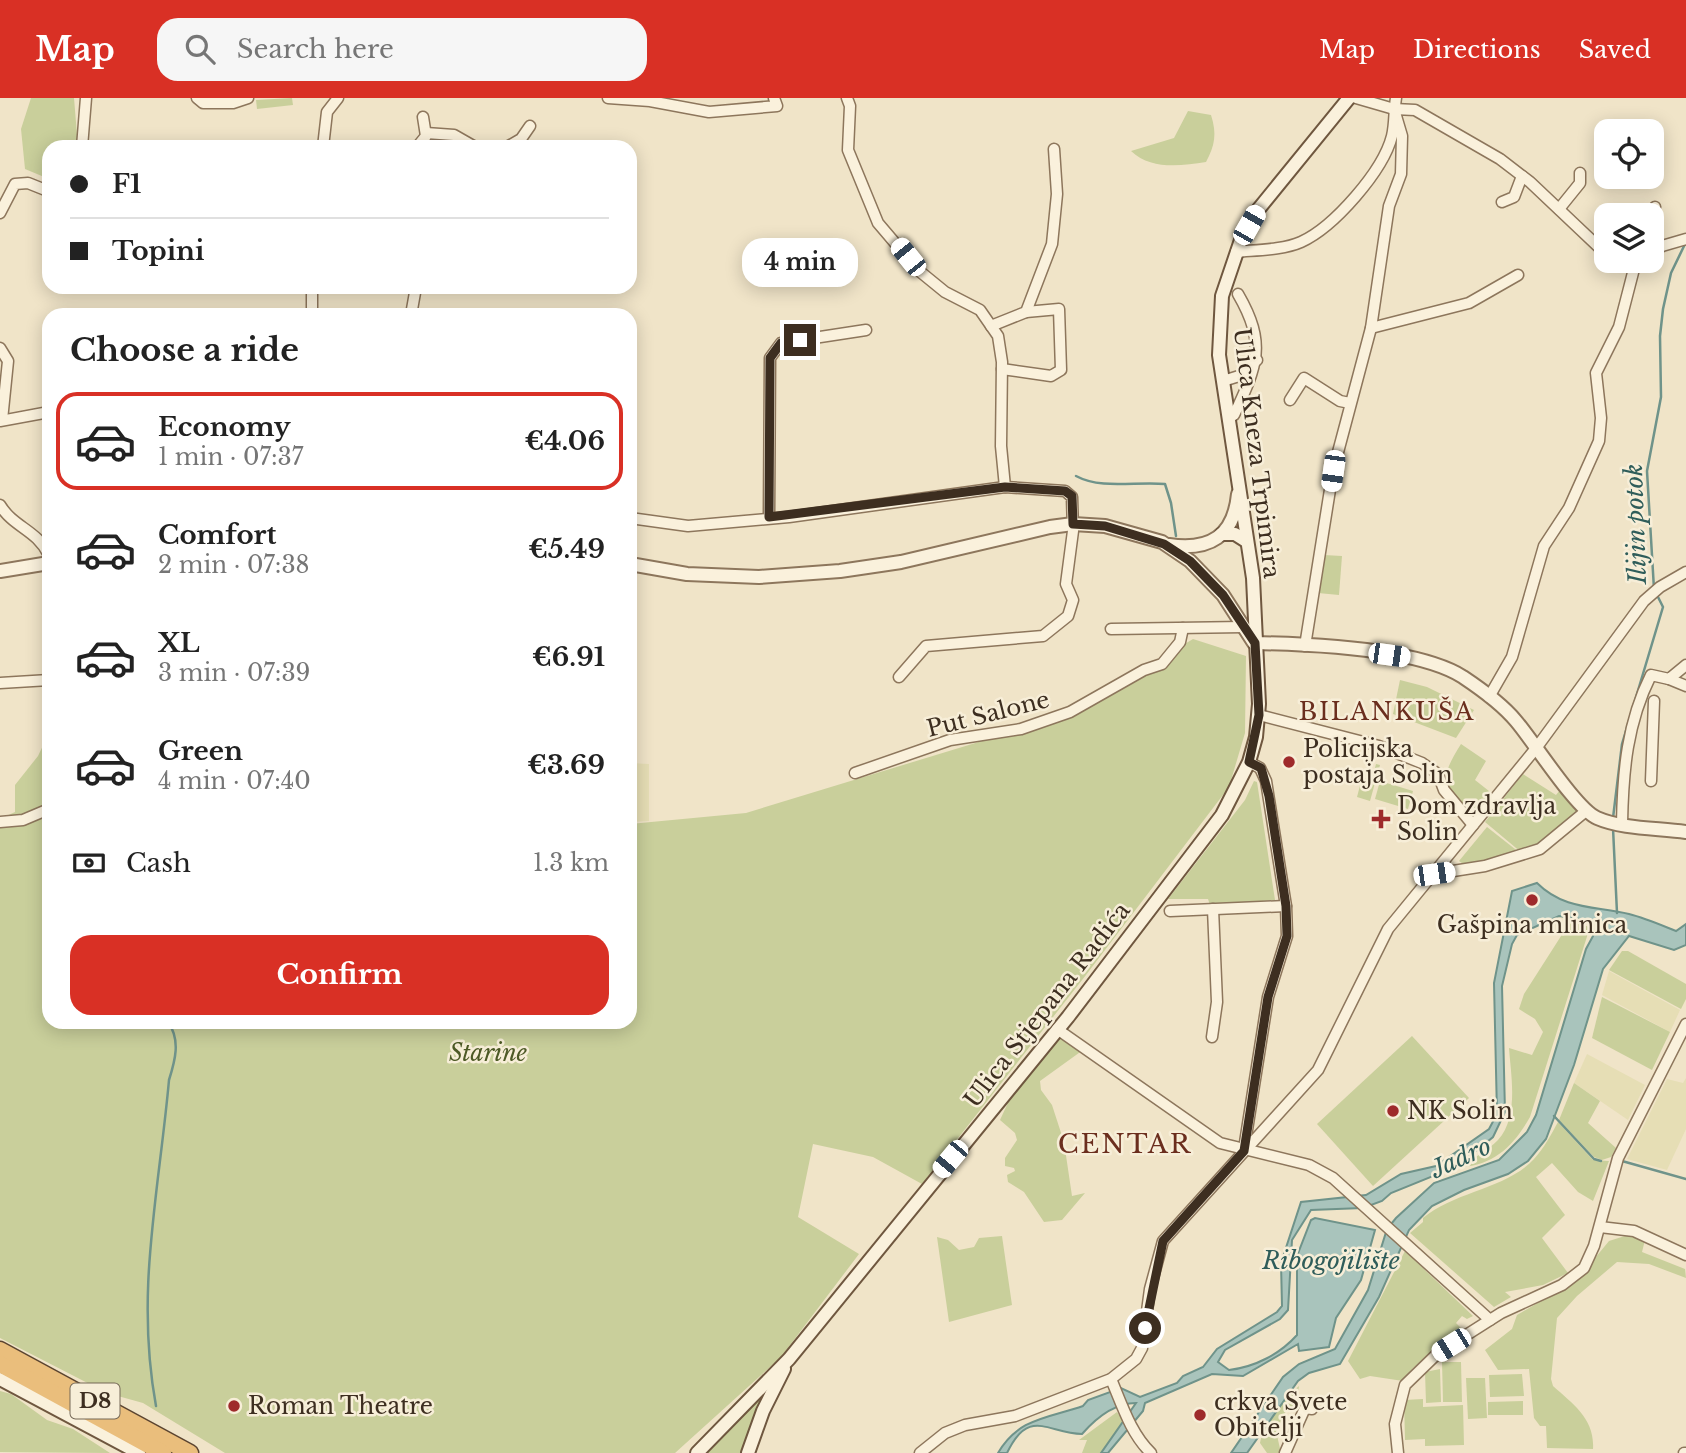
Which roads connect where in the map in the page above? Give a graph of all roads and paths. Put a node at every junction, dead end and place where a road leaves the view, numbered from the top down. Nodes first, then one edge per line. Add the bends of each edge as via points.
1 (86, 98) edge
2 (197, 98) edge
3 (248, 98) edge
4 (338, 98) edge
5 (608, 98) edge
6 (774, 98) edge
7 (847, 98) edge
8 (1349, 98) edge
9 (1356, 98) edge
10 (1395, 104) edge
11 (423, 117) dead end
12 (530, 125) dead end
13 (426, 133) junction
14 (83, 140) edge
15 (324, 140) edge
16 (422, 140) edge
17 (463, 140) edge
18 (519, 140) edge
19 (1054, 149) dead end
20 (1580, 173) dead end
21 (1522, 176) junction
22 (42, 189) edge
23 (1502, 202) dead end
24 (1559, 209) junction
25 (0, 213) edge
26 (1683, 239) edge
27 (1594, 243) edge
28 (1664, 245) edge
29 (1236, 252) junction
30 (1635, 273) edge
31 (1518, 275) dead end
32 (1238, 294) dead end
33 (1026, 312) junction
34 (992, 326) junction
35 (1371, 328) junction
36 (866, 330) dead end
37 (0, 348) edge
38 (1256, 360) junction
39 (1002, 369) junction
40 (1223, 381) junction
41 (1290, 400) dead end
42 (1350, 403) junction
43 (42, 413) edge
44 (1234, 415) dead end
45 (1, 420) edge
46 (1005, 487) junction
47 (1238, 494) junction
48 (0, 505) edge
49 (769, 517) junction
50 (637, 519) edge
51 (1073, 524) junction
52 (1222, 534) junction
53 (1246, 541) junction
54 (42, 542) edge
55 (1164, 544) junction
56 (42, 564) edge
57 (637, 565) edge
58 (0, 571) edge
59 (1686, 572) edge
60 (1242, 627) junction
61 (1183, 628) junction
62 (1111, 629) dead end
63 (1255, 643) junction
64 (1305, 646) junction
65 (1686, 666) edge
66 (899, 677) dead end
67 (1669, 679) junction
68 (42, 680) edge
69 (0, 683) edge
70 (1686, 687) edge
71 (1489, 696) junction
72 (1641, 696) junction
73 (1259, 715) junction
74 (1537, 747) junction
75 (1249, 762) junction
76 (855, 773) dead end
77 (1651, 781) dead end
78 (1586, 811) junction
79 (42, 812) edge
80 (0, 822) edge
81 (1616, 822) junction
82 (1473, 825) junction
83 (1686, 832) edge
84 (1434, 874) junction
85 (1286, 906) junction
86 (1213, 909) junction
87 (1170, 911) dead end
88 (1686, 1024) edge
89 (1057, 1029) junction
90 (1212, 1037) dead end
91 (1244, 1151) junction
92 (1600, 1227) junction
93 (1686, 1255) edge
94 (1490, 1320) junction
95 (0, 1350) edge
96 (789, 1359) junction
97 (0, 1364) edge
98 (0, 1379) edge
99 (1112, 1383) junction
100 (1312, 1409) dead end
101 (138, 1452) edge
102 (163, 1453) edge
103 (190, 1453) edge
104 (697, 1453) edge
105 (748, 1453) edge
106 (920, 1453) edge
107 (1151, 1453) edge
108 (1285, 1453) edge
109 (1398, 1453) edge

1 - 14 street
2 - 3 street via 203,103
4 - 15 street via 327,112
5 - 6 street via 709,112 777,106
7 - 34 street via 848,150 878,223 918,270 944,292 980,310
8 - 29 main road, Ulica Kneza Trpimira via 1257,211
9 - 10 street
10 - 21 street via 1432,118
10 - 29 street via 1392,136 1376,174 1317,231 1299,242
10 - 35 street via 1402,136 1401,174 1389,206
11 - 13 street
12 - 18 street
13 - 16 street
13 - 17 street
19 - 33 street via 1057,194 1052,244
20 - 24 street via 1580,183
21 - 23 street via 1514,197
21 - 24 street
22 - 25 street via 15,184
24 - 27 street
26 - 28 street
29 - 40 main road, Ulica Kneza Trpimira via 1218,325
30 - 71 street via 1619,327 1596,373 1599,441 1569,508 1544,546 1513,657
31 - 35 street via 1469,303
32 - 38 street via 1258,340
33 - 34 street
33 - 39 street via 1059,309 1061,370 1051,376
34 - 39 street via 998,335
35 - 42 street
36 - 49 street via 781,343 770,358
37 - 45 street via 8,361
38 - 40 street via 1239,376
38 - 44 street
39 - 46 street
40 - 47 main road, Ulica Kneza Trpimira
41 - 42 street via 1304,378
42 - 64 street via 1333,471
43 - 45 street
46 - 49 street
46 - 51 street via 1065,491 1072,496
47 - 52 main road via 1235,516
47 - 53 main road, Ulica Kneza Trpimira
48 - 54 street via 9,518
49 - 50 street via 688,526
51 - 55 main road via 1105,526
51 - 57 main road via 839,571 759,577 687,574
51 - 66 street via 1066,584 1073,600 1069,616 1043,636 926,646
52 - 53 main road via 1235,534
52 - 55 main road via 1200,545
53 - 63 main road, Ulica Kneza Trpimira via 1253,578
55 - 60 main road via 1217,587
56 - 58 main road
59 - 74 street via 1656,590
60 - 61 street
60 - 63 main road
61 - 62 street
61 - 76 street, Put Salone via 1180,642 1162,664 1049,722 950,740
63 - 64 main road
63 - 73 main road, Ulica Stjepana Radića
64 - 71 main road via 1427,662 1460,676
65 - 67 street
67 - 70 street
67 - 72 street via 1651,675
68 - 69 street
71 - 74 main road
72 - 77 street via 1657,703
72 - 81 street via 1626,744
73 - 75 main road, Ulica Stjepana Radića
73 - 82 street via 1362,741 1422,763 1438,774 1444,790
74 - 78 main road
74 - 82 street
75 - 85 street via 1261,768 1266,781
75 - 89 main road, Ulica Stjepana Radića via 1222,816
78 - 81 main road
78 - 84 street via 1540,849 1485,866
79 - 80 street
81 - 83 main road
82 - 84 street
84 - 91 street via 1388,929 1318,1070
85 - 86 street
85 - 91 street via 1286,945 1268,997
86 - 87 street
86 - 90 street via 1217,1002
88 - 92 street via 1618,1158
89 - 91 street via 1220,1143
89 - 96 main road, Ulica Stjepana Radića
91 - 94 street via 1309,1164 1352,1192
91 - 99 street via 1163,1241 1150,1289 1142,1348
92 - 93 street via 1633,1231
92 - 94 street via 1584,1268 1562,1285
94 - 109 street via 1438,1353 1405,1385 1395,1424
95 - 103 highway, D8
96 - 104 main road
96 - 105 main road
97 - 102 highway, D8
98 - 101 main road
99 - 106 street via 1015,1416 965,1425 945,1433
99 - 107 street
100 - 108 street via 1305,1408

